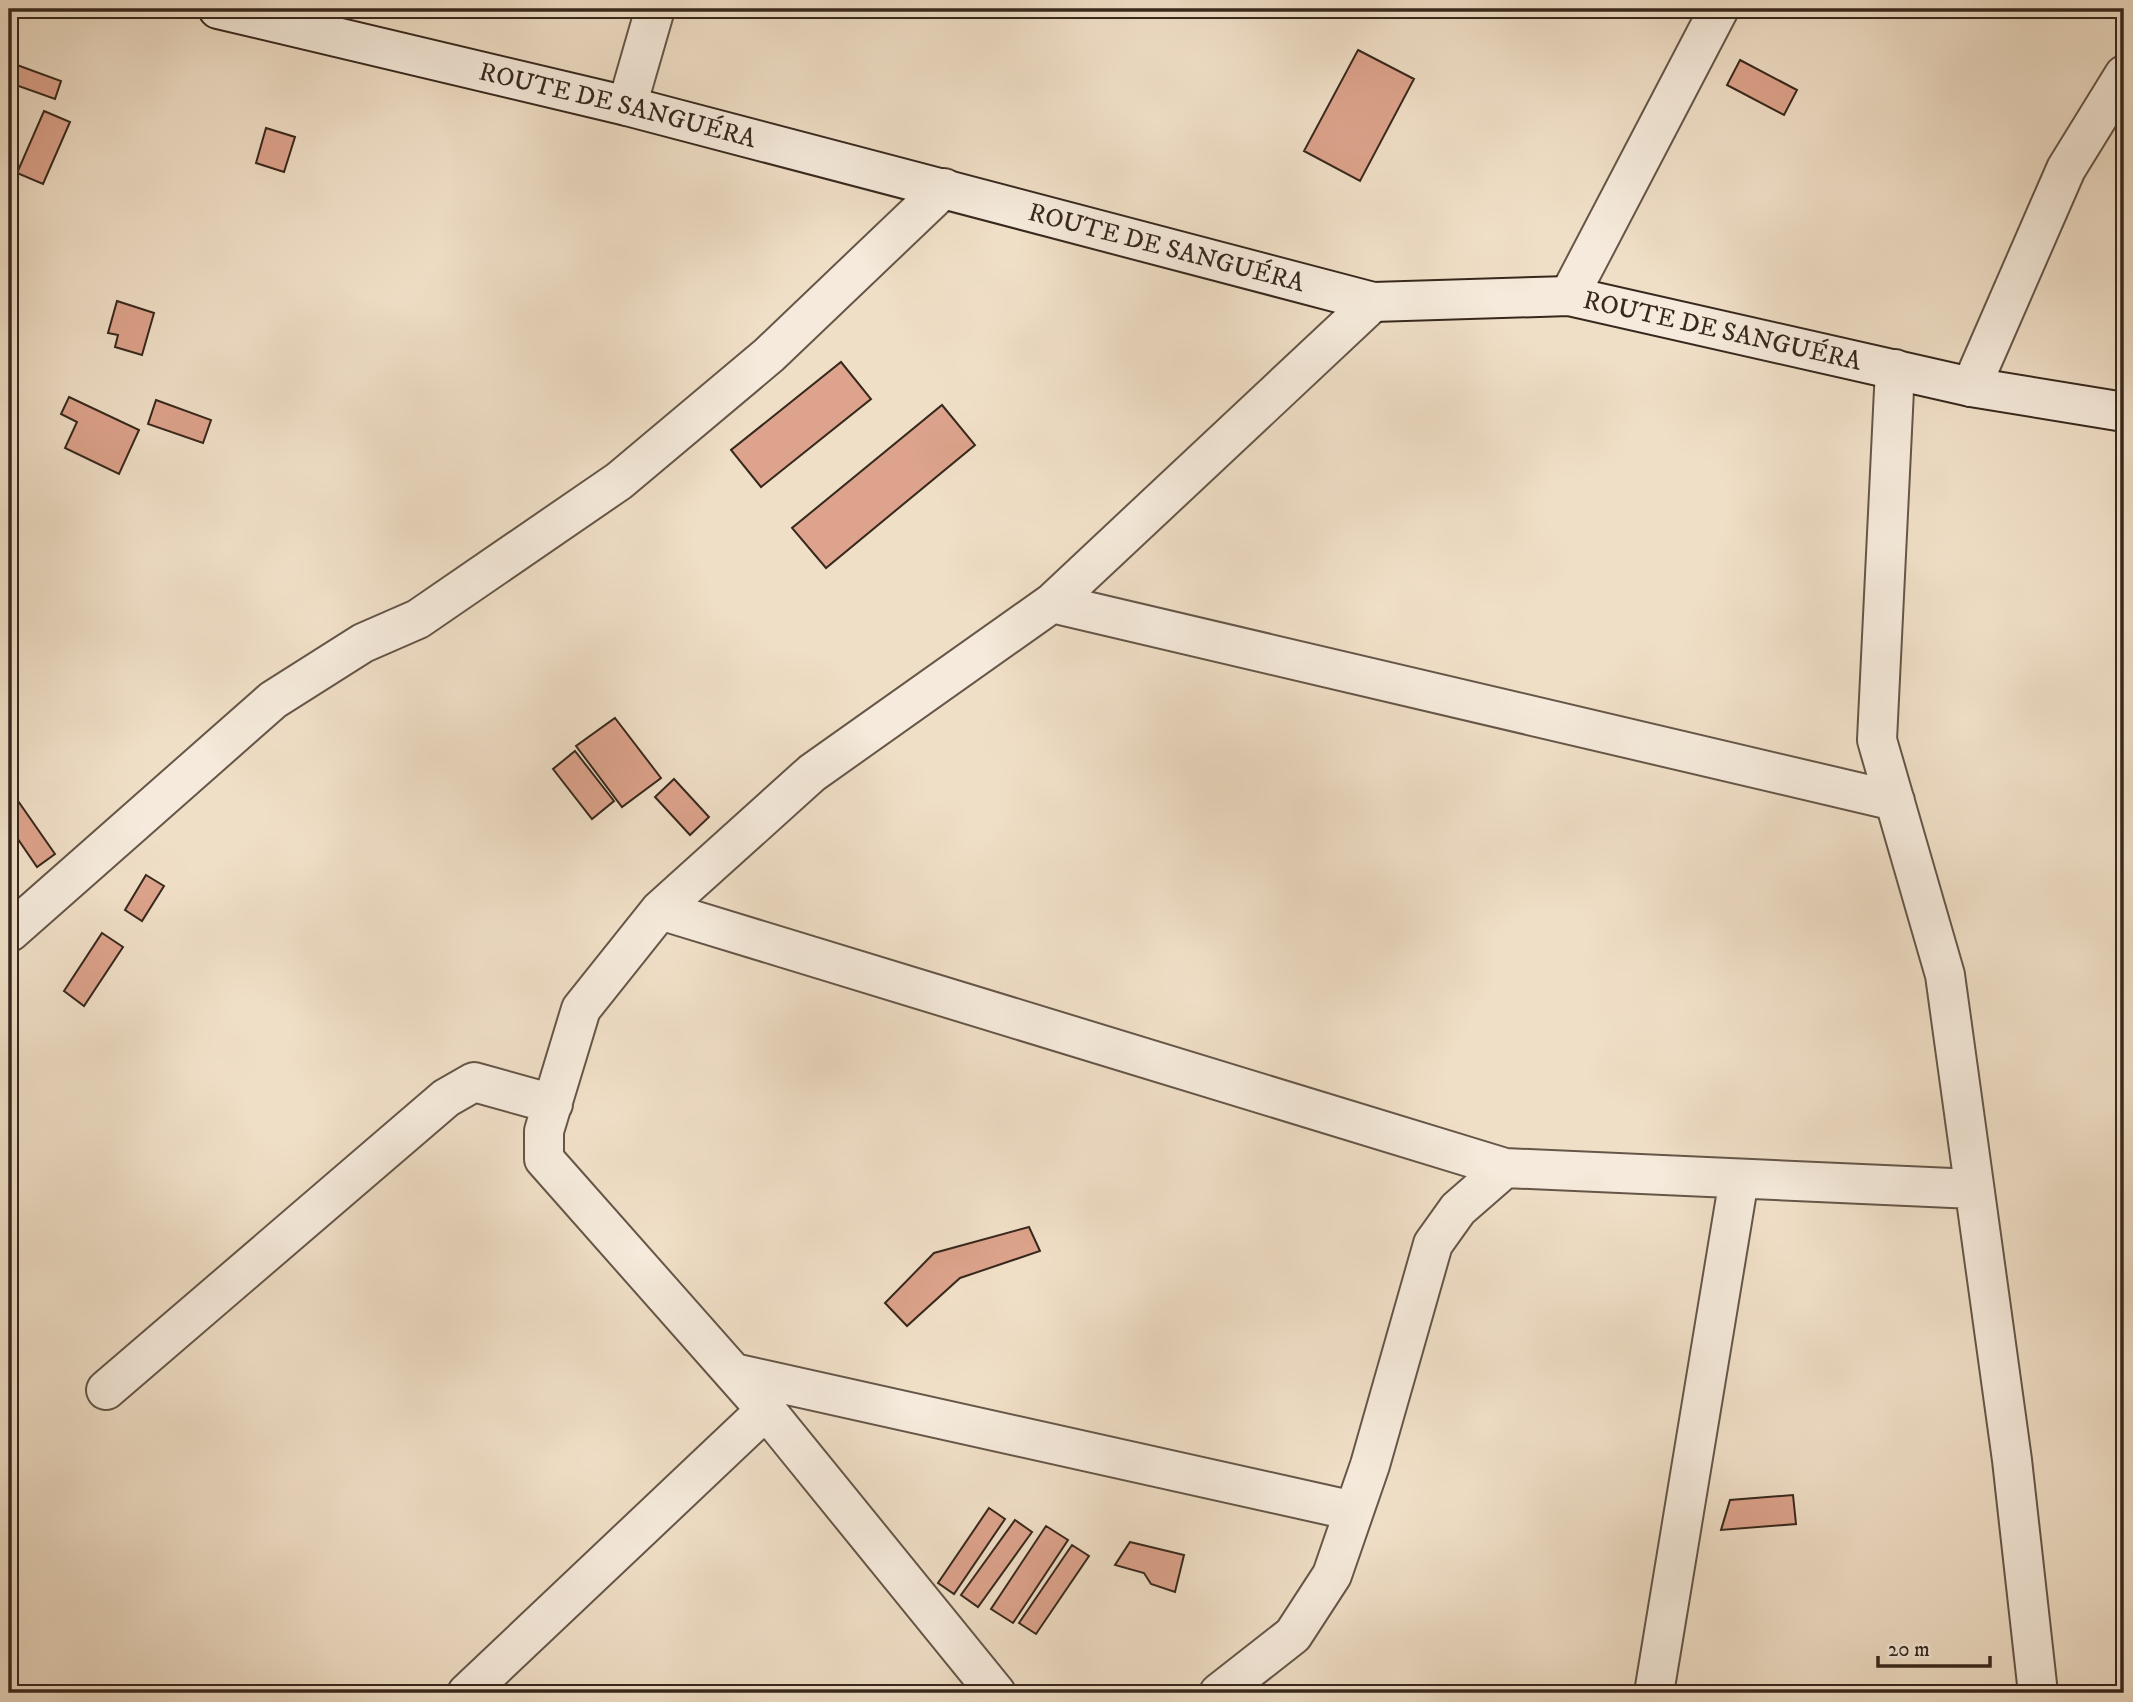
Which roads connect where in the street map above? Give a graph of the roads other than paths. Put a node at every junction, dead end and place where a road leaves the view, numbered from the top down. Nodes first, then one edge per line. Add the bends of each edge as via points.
1 (218, 9) edge
2 (655, 9) edge
3 (1719, 9) edge
4 (273, 15) edge
5 (2124, 75) edge
6 (627, 106) junction
7 (944, 188) junction
8 (1570, 296) junction
9 (1373, 302) junction
10 (1895, 369) junction
11 (1971, 387) junction
12 (2124, 412) edge
13 (1052, 603) junction
14 (1895, 801) junction
15 (660, 910) junction
16 (10, 932) edge
17 (553, 1104) junction
18 (1504, 1168) junction
19 (1739, 1179) junction
20 (1974, 1189) junction
21 (734, 1373) junction
22 (106, 1390) dead end
23 (766, 1410) junction
24 (1354, 1511) junction
25 (473, 1691) edge
26 (996, 1693) edge
27 (1219, 1693) edge
28 (1654, 1693) edge
29 (2038, 1693) edge

1 - 4 street, ROUTE DE SANGUÉRA
2 - 6 street
3 - 8 street
4 - 6 street, ROUTE DE SANGUÉRA
5 - 11 street via 2066,169
6 - 7 street, ROUTE DE SANGUÉRA
7 - 9 street, ROUTE DE SANGUÉRA
7 - 16 street via 769,355 619,481 418,619 363,643 273,700
8 - 9 street, ROUTE DE SANGUÉRA
8 - 10 street, ROUTE DE SANGUÉRA
9 - 13 street
10 - 11 street, ROUTE DE SANGUÉRA
10 - 14 street via 1877,740
11 - 12 street, ROUTE DE SANGUÉRA
13 - 14 street
13 - 15 street via 812,773
14 - 20 street via 1945,975
15 - 17 street via 581,1009
15 - 18 street
17 - 21 street via 544,1131 544,1160
17 - 22 street via 474,1082 446,1098
18 - 19 street
18 - 24 street via 1458,1209 1433,1244
19 - 20 street
19 - 28 street
20 - 29 street via 2012,1460
21 - 23 street
21 - 24 street
23 - 25 street
23 - 26 street
24 - 27 street via 1332,1576 1293,1635

